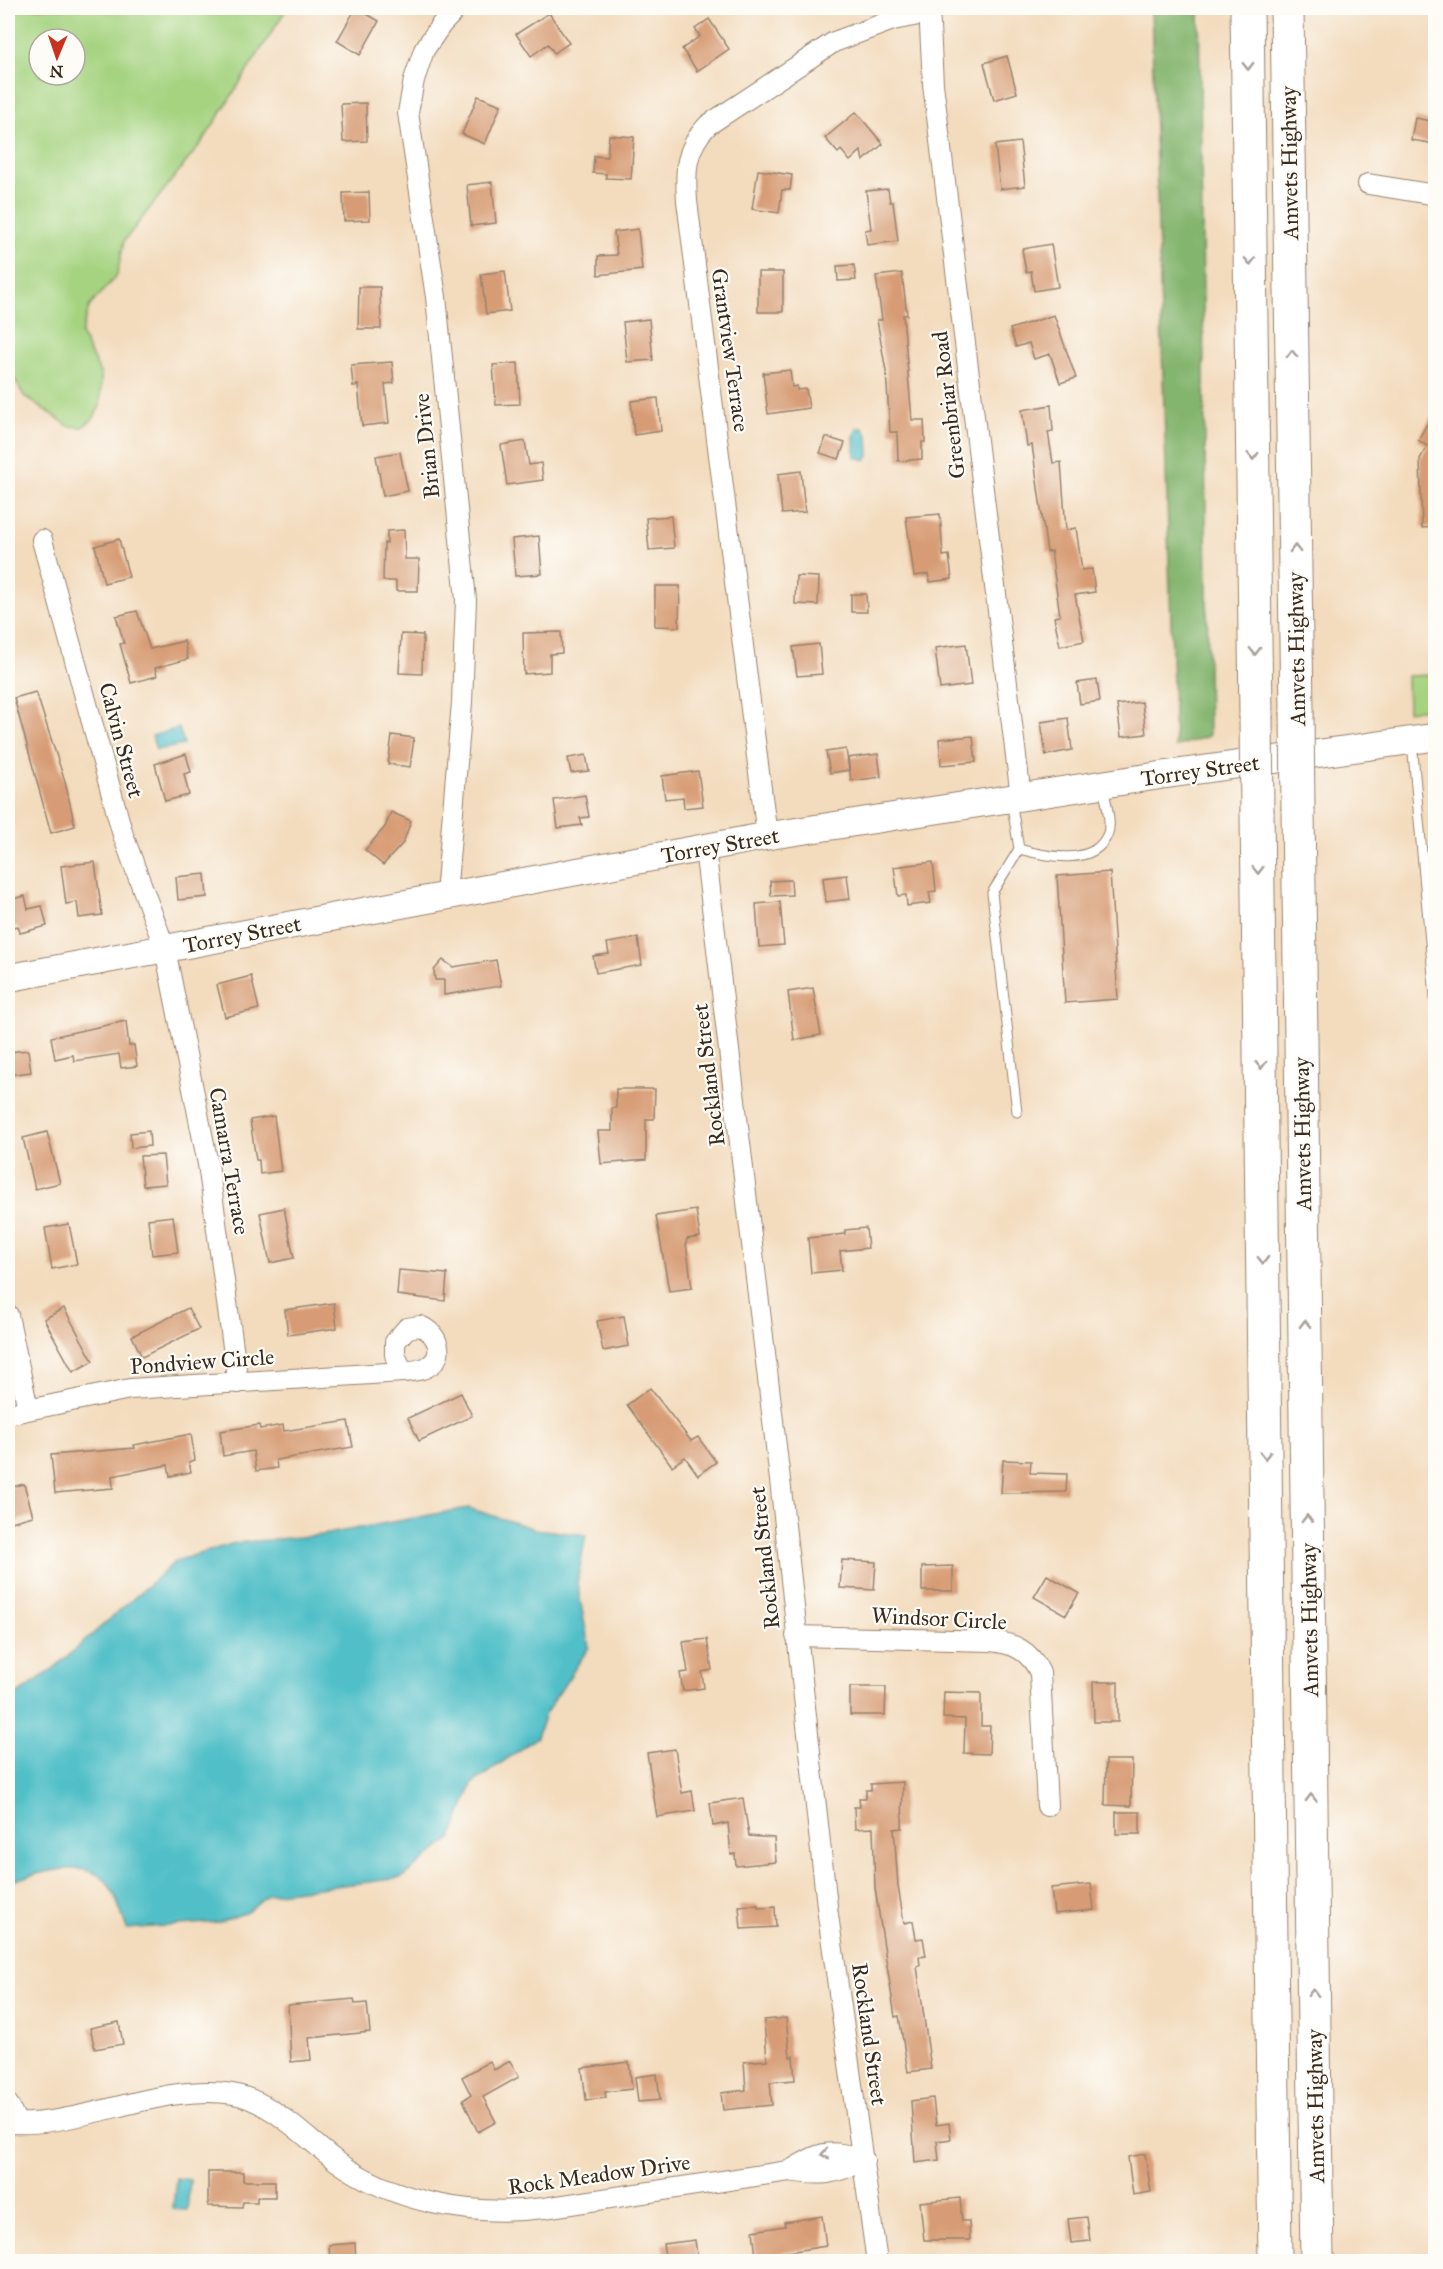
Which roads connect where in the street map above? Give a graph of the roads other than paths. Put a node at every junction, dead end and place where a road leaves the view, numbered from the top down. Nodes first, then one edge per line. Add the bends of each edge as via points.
1 (457, 8) edge
2 (1247, 8) edge
3 (1287, 8) edge
4 (929, 10) edge
5 (1368, 184) dead end
6 (1436, 195) edge
7 (42, 540) dead end
8 (1423, 738) edge
9 (1103, 784) junction
10 (1016, 797) junction
11 (767, 836) junction
12 (705, 848) junction
13 (1019, 849) junction
14 (446, 896) junction
15 (165, 949) junction
16 (8, 978) edge
17 (1436, 1008) edge
18 (1017, 1112) dead end
19 (8, 1316) edge
20 (403, 1372) dead end
21 (238, 1383) junction
22 (28, 1409) junction
23 (8, 1414) edge
24 (796, 1636) junction
25 (1047, 1806) dead end
26 (8, 2104) edge
27 (12, 2123) edge
28 (864, 2160) junction
29 (877, 2262) edge
30 (1275, 2262) edge
31 (1317, 2262) edge

1 - 14 street, Brian Drive via 424,50 408,113 436,297 466,600 464,684
2 -> 30 highway, Amvets Highway, bridge
31 -> 3 highway, Amvets Highway, bridge
4 - 10 street, Greenbriar Road via 933,84
4 - 11 street, Grantview Terrace via 834,42 708,125 696,137 688,158 687,201
5 - 6 street
7 - 15 street, Calvin Street via 123,835
8 - 9 main road, Torrey Street
8 - 17 lane
9 - 10 main road, Torrey Street
9 - 13 lane via 1109,831 1102,844 1082,855 1051,858
10 - 11 main road, Torrey Street
10 - 13 lane
11 - 12 main road, Torrey Street
12 - 14 main road, Torrey Street
12 - 24 street, Rockland Street
13 - 18 lane via 992,893
14 - 15 main road, Torrey Street
15 - 16 main road, Torrey Street
15 - 21 street, Camarra Terrace via 208,1164
19 - 22 street
20 - 21 street, Pondview Circle
21 - 22 street, Pondview Circle via 130,1389
22 - 23 street, Pondview Circle
24 - 25 street, Windsor Circle via 997,1641 1024,1650 1040,1673
24 - 28 street, Rockland Street via 828,1915
26 - 27 street, Rock Meadow Drive
27 - 28 street, Rock Meadow Drive via 52,2120 193,2093 233,2094 257,2103 355,2173 384,2188 420,2200 504,2211 789,2171 815,2175 839,2172
28 - 29 street, Rockland Street

